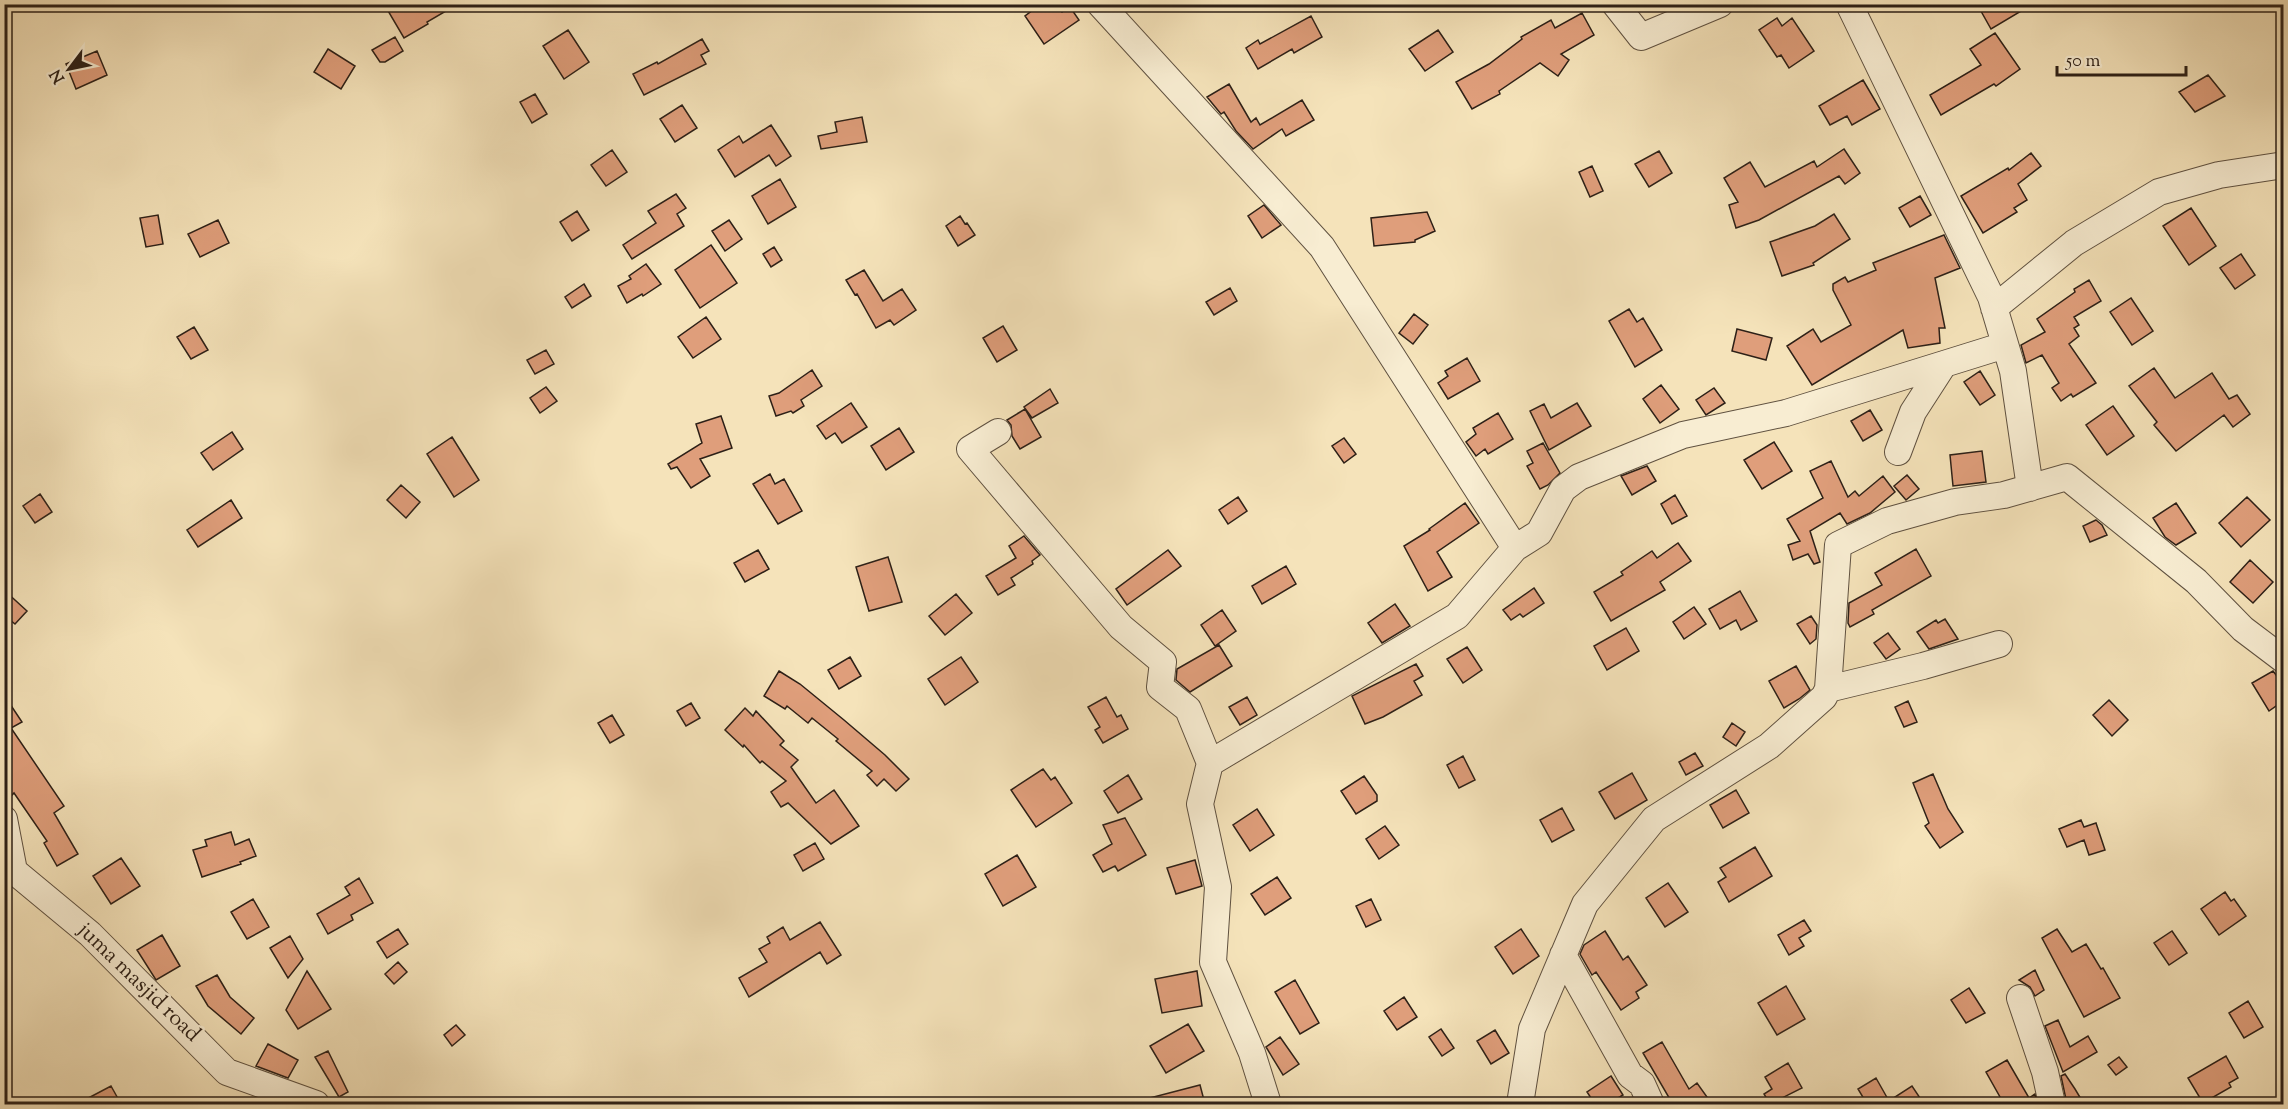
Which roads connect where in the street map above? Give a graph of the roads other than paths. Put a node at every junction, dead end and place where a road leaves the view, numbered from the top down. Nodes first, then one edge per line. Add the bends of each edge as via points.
1 (1100, 4) edge
2 (1615, 4) edge
3 (1720, 4) edge
4 (1849, 4) edge
5 (2283, 165) edge
6 (1994, 308) junction
7 (2005, 345) junction
8 (1944, 364) junction
9 (998, 432) dead end
10 (1898, 452) dead end
11 (2030, 488) junction
12 (1515, 548) junction
13 (1998, 644) dead end
14 (2283, 660) edge
15 (1828, 689) junction
16 (1210, 763) junction
17 (4, 819) edge
18 (1563, 955) junction
19 (2020, 998) dead end
20 (316, 1104) edge
21 (1268, 1104) edge
22 (1520, 1104) edge
23 (1651, 1104) edge
24 (2052, 1104) edge

1 - 12 street via 1322,247
2 - 3 street via 1641,37
4 - 6 street
5 - 6 street via 2219,175 2159,192 2074,243
6 - 7 street
7 - 8 street
7 - 11 street via 2013,372
8 - 10 street via 1914,412
8 - 12 street via 1786,413 1683,435 1579,477 1563,489 1539,533
9 - 16 street via 970,449 1121,627 1163,663 1160,687 1188,709
11 - 14 street via 2067,477 2196,581 2243,629
11 - 15 street via 1955,502 1887,521 1838,545
12 - 16 street via 1457,616
13 - 15 street
15 - 18 street via 1824,697 1768,746 1654,819 1585,904
16 - 21 street via 1200,804 1218,887 1213,962 1252,1053
17 - 20 street, juma masjid road via 14,871 90,934 227,1072
18 - 22 street via 1532,1029
18 - 23 street via 1630,1076 1642,1084
19 - 24 street

